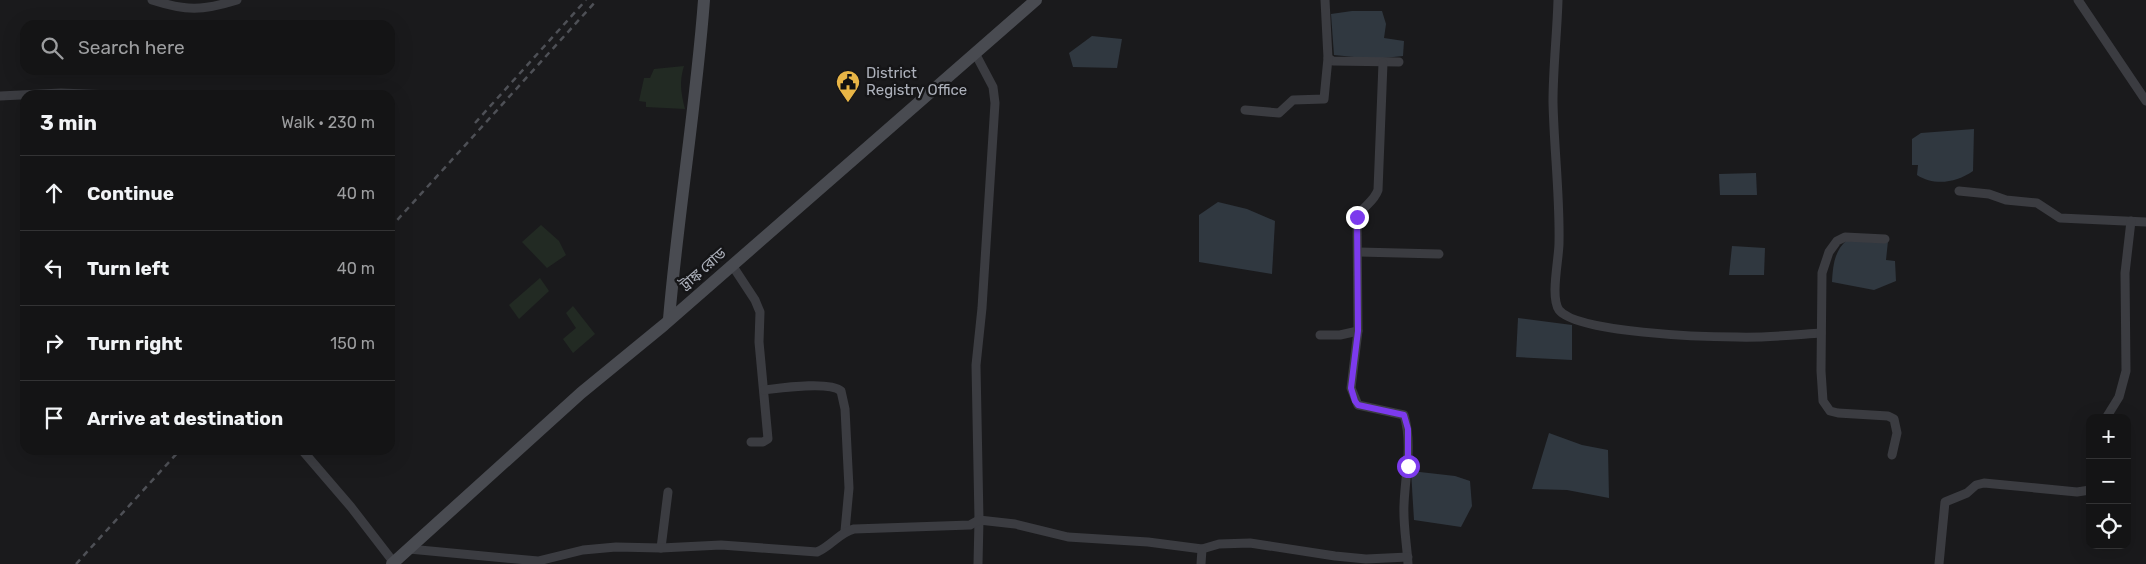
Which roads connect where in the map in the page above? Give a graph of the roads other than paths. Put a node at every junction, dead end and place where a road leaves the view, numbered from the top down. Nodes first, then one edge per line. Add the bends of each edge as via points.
1 (152, 0) edge
2 (237, 0) edge
3 (704, 0) edge
4 (1036, 0) edge
5 (1325, 0) edge
6 (1558, 0) edge
7 (2078, 0) edge
8 (975, 53) junction
9 (1328, 58) junction
10 (1399, 62) dead end
11 (1383, 63) junction
12 (20, 95) edge
13 (0, 96) edge
14 (2146, 101) edge
15 (1245, 110) dead end
16 (1959, 191) dead end
17 (2131, 221) junction
18 (2146, 222) edge
19 (1885, 239) dead end
20 (1358, 252) junction
21 (1440, 254) dead end
22 (732, 265) junction
23 (669, 319) junction
24 (1358, 331) junction
25 (1821, 333) junction
26 (1320, 335) dead end
27 (764, 390) junction
28 (2108, 414) edge
29 (752, 442) dead end
30 (306, 455) edge
31 (1892, 455) dead end
32 (2086, 491) edge
33 (668, 492) dead end
34 (979, 520) junction
35 (845, 531) junction
36 (661, 548) junction
37 (408, 549) junction
38 (1202, 549) junction
39 (1408, 560) edge
40 (539, 562) edge
41 (394, 563) edge
42 (978, 564) edge
43 (1201, 564) edge
44 (1939, 564) edge

1 - 2 street via 178,9 203,9
3 - 23 main road
4 - 8 main road, ট্রাঙ্ক রোড
5 - 9 street
6 - 25 street via 1553,101 1559,201 1555,286 1556,304 1560,311 1568,317 1599,326 1661,334 1737,338
7 - 14 street
8 - 22 main road, ট্রাঙ্ক রোড
8 - 34 street via 993,87 995,103 976,365
9 - 11 street
9 - 15 street via 1324,99 1293,100 1280,113
10 - 11 street
11 - 20 street via 1378,190 1376,198 1357,217
12 - 13 street
16 - 17 street via 2038,203 2060,218
17 - 18 street
17 - 28 street via 2125,273 2126,371 2119,397
19 - 25 street via 1845,237 1832,245 1822,273
20 - 21 street
20 - 24 street
22 - 23 main road, ট্রাঙ্ক রোড
22 - 27 street via 760,312
23 - 37 main road, ট্রাঙ্ক রোড via 581,393
24 - 26 street
24 - 39 street via 1351,388 1355,401 1366,408 1404,415 1408,429 1404,506
25 - 31 street via 1821,371 1826,406 1838,413 1894,419 1897,433
27 - 29 street via 768,438 763,442
27 - 35 street via 835,387 841,390 845,408 849,488
30 - 41 street
32 - 44 street via 1976,485 1967,493 1945,502
33 - 36 street
34 - 35 street via 970,526 864,527
34 - 38 street via 1015,524 1068,537
34 - 42 street
35 - 36 street via 828,548 817,552 721,545
36 - 40 street via 583,550
37 - 40 street
37 - 41 main road, ট্রাঙ্ক রোড
38 - 39 street via 1219,544 1250,543 1335,556
38 - 43 street

